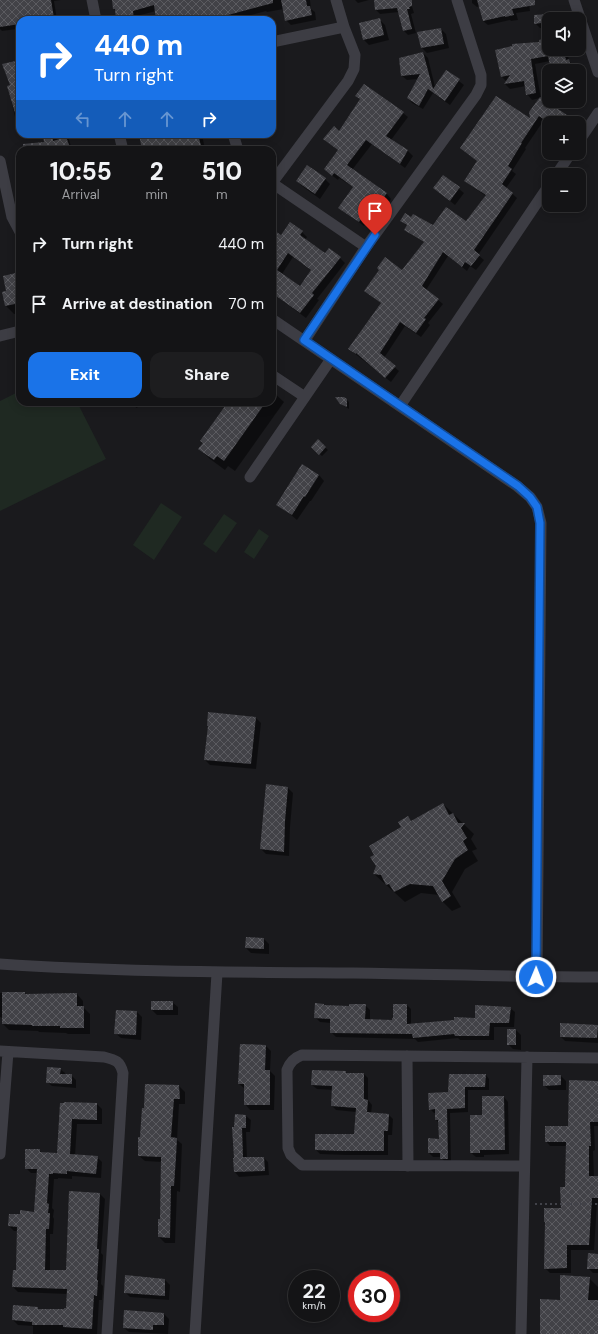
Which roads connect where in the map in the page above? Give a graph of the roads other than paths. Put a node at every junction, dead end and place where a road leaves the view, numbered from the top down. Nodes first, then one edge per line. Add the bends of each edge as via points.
1 (92, 0) edge
2 (336, 0) edge
3 (457, 0) edge
4 (574, 0) edge
5 (95, 16) edge
6 (344, 27) junction
7 (276, 41) edge
8 (598, 72) edge
9 (598, 113) edge
10 (586, 131) edge
11 (0, 161) edge
12 (276, 178) edge
13 (276, 186) edge
14 (542, 195) edge
15 (16, 224) edge
16 (366, 247) junction
17 (276, 321) edge
18 (16, 332) edge
19 (0, 336) edge
20 (304, 340) junction
21 (331, 359) junction
22 (276, 378) edge
23 (305, 397) junction
24 (400, 406) junction
25 (250, 477) dead end
26 (0, 964) edge
27 (217, 973) junction
28 (536, 977) junction
29 (598, 977) edge
30 (4, 1051) edge
31 (407, 1056) junction
32 (527, 1057) junction
33 (598, 1058) edge
34 (0, 1154) edge
35 (408, 1166) junction
36 (524, 1166) junction
37 (107, 1334) edge
38 (195, 1334) edge
39 (521, 1334) edge

1 - 5 street
2 - 6 street
3 - 16 street via 481,75 481,85
4 - 8 street
6 - 7 street
6 - 12 street via 355,55 354,69 348,81
9 - 10 street
11 - 15 street via 12,217
13 - 16 street
14 - 24 street
16 - 20 street
17 - 20 street
18 - 19 street
20 - 21 street
21 - 23 street
21 - 24 street
22 - 23 street
23 - 25 street
24 - 28 street via 518,486 537,507 540,523
26 - 27 street via 47,968
27 - 28 street
27 - 38 street
28 - 29 street
30 - 34 street
30 - 37 street via 104,1057 118,1061 122,1066
31 - 32 street
31 - 35 street
31 - 35 street via 302,1055 296,1057 287,1070 288,1148 299,1163
32 - 33 street
32 - 36 street
35 - 36 street
36 - 39 street

